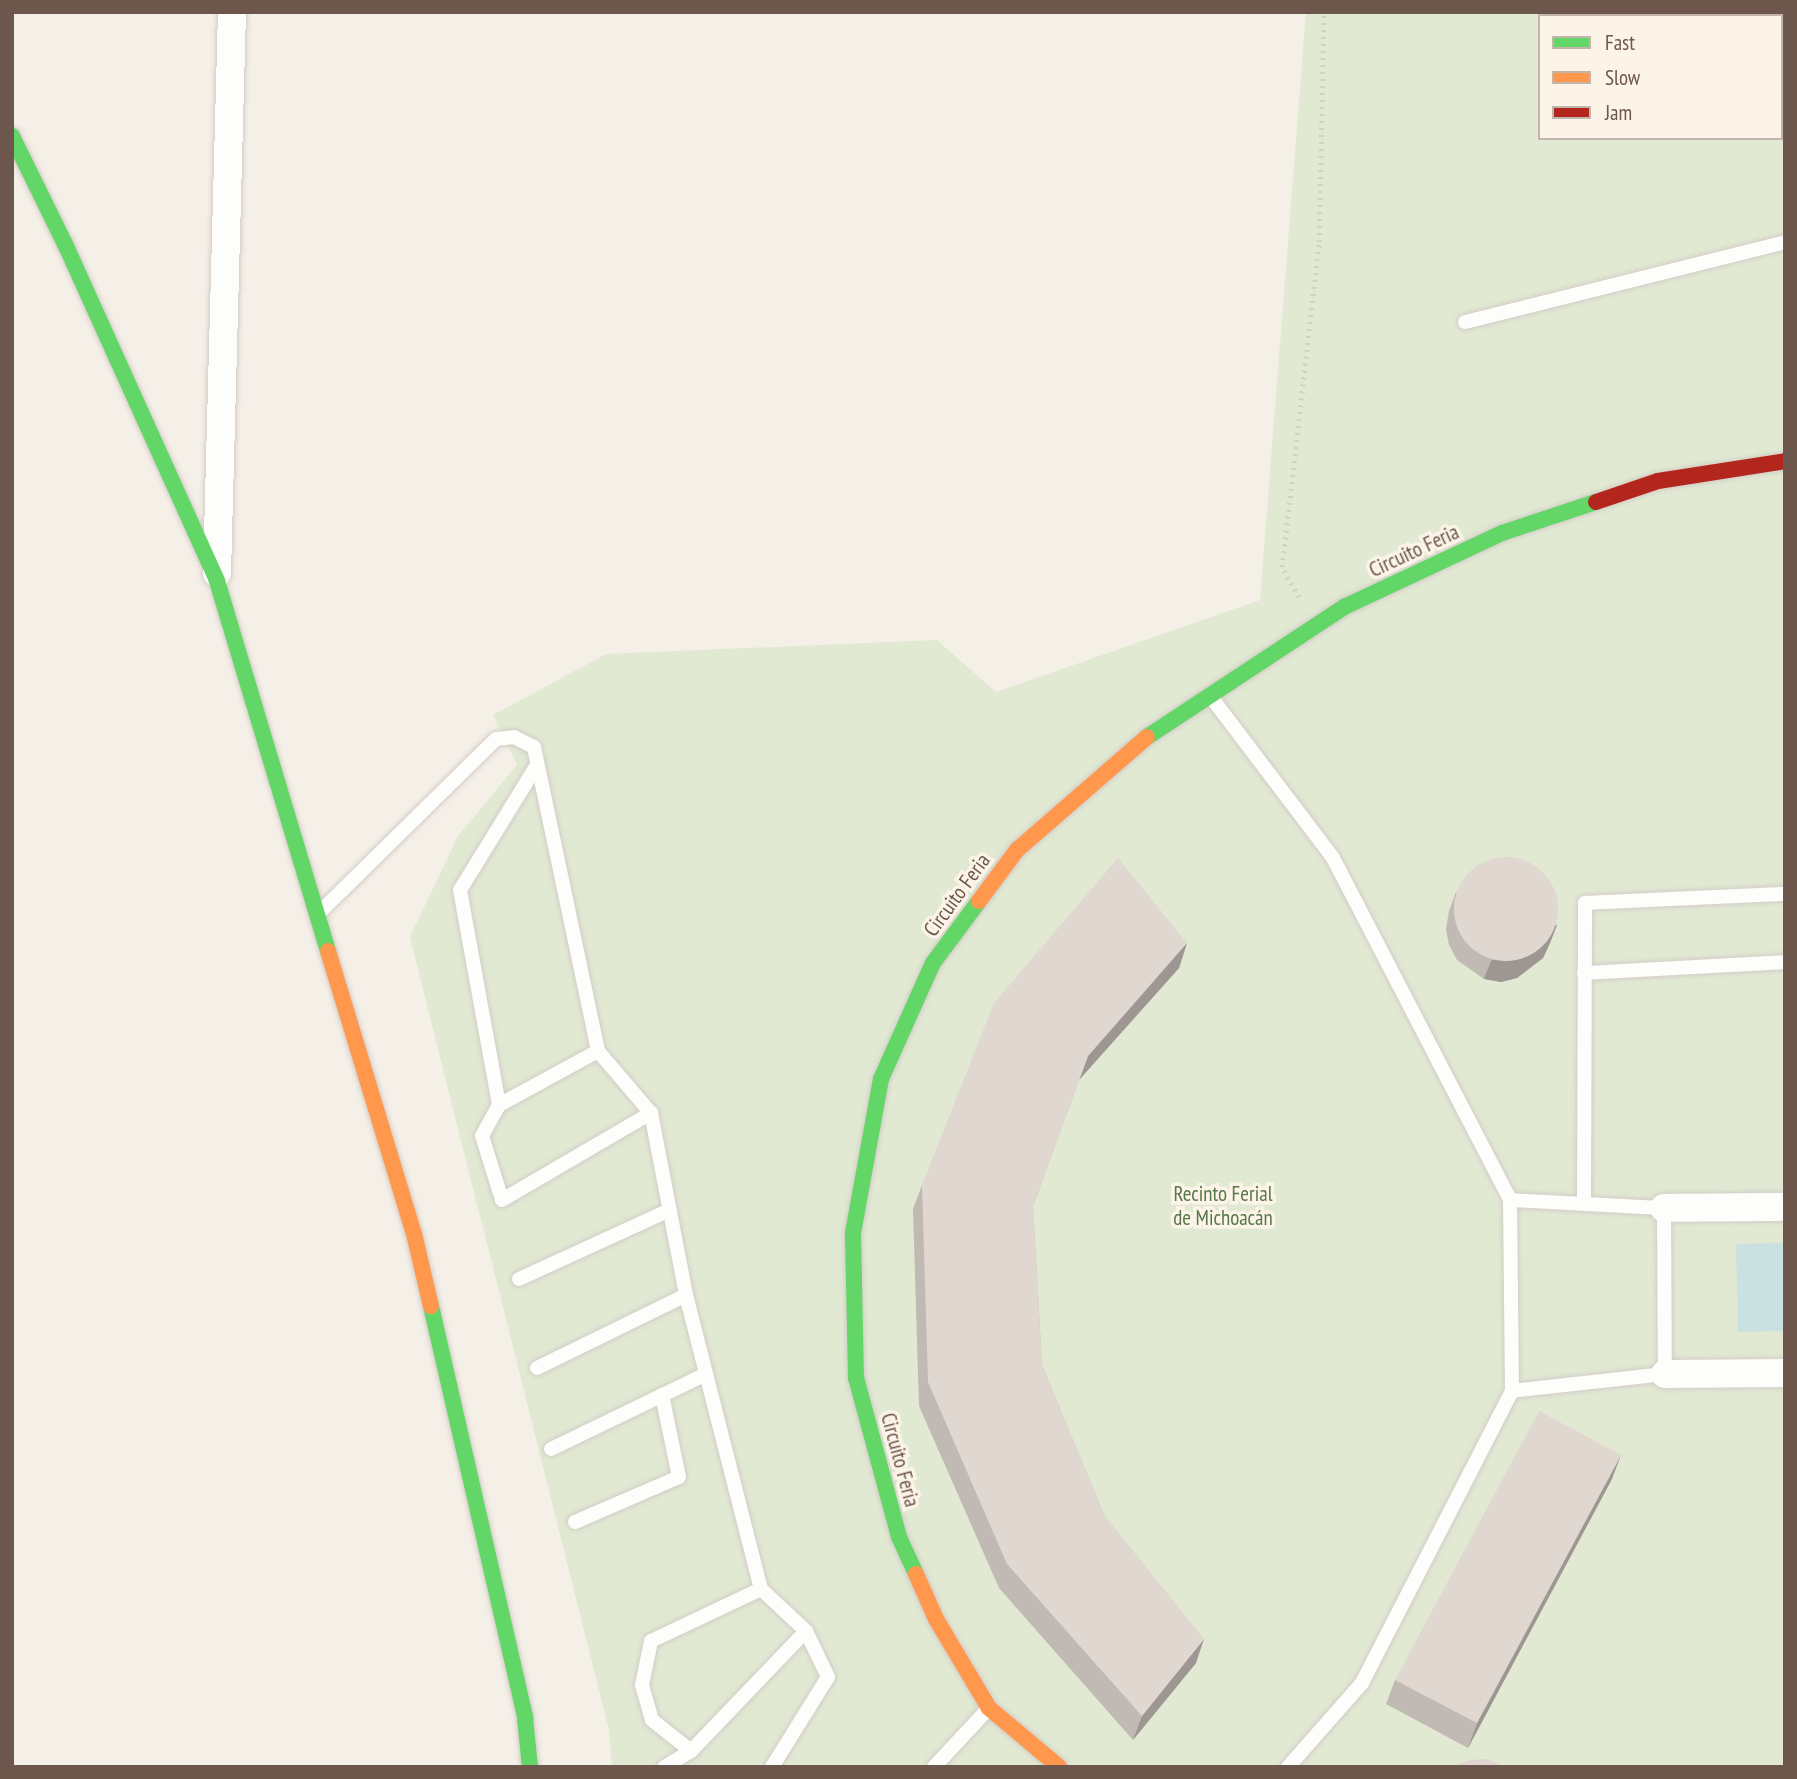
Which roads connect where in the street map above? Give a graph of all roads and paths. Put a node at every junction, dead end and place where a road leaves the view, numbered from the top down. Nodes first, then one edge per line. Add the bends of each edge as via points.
1 (232, 12) edge
2 (1324, 12) edge
3 (12, 136) edge
4 (1785, 242) edge
5 (1465, 322) dead end
6 (1785, 461) edge
7 (216, 581) junction
8 (1314, 626) junction
9 (1210, 695) junction
10 (537, 765) junction
11 (1785, 894) edge
12 (317, 914) junction
13 (1785, 962) edge
14 (1584, 974) junction
15 (598, 1051) junction
16 (499, 1105) junction
17 (651, 1113) junction
18 (1510, 1200) junction
19 (1584, 1202) junction
20 (1785, 1207) edge
21 (1664, 1208) junction
22 (670, 1210) junction
23 (519, 1279) dead end
24 (686, 1295) junction
25 (537, 1368) dead end
26 (1785, 1373) edge
27 (706, 1374) junction
28 (1665, 1374) junction
29 (1512, 1391) junction
30 (662, 1395) junction
31 (551, 1449) dead end
32 (575, 1522) dead end
33 (761, 1589) junction
34 (806, 1631) junction
35 (989, 1708) junction
36 (691, 1751) junction
37 (530, 1767) edge
38 (664, 1767) edge
39 (772, 1767) edge
40 (934, 1767) edge
41 (1059, 1767) edge
42 (1288, 1767) edge

1 - 7 street
2 - 8 path via 1319,242 1283,567
3 - 7 street
4 - 5 lane
6 - 8 street, Circuito Feria via 1658,481 1502,533 1346,606
7 - 12 street
8 - 9 street, Circuito Feria
9 - 18 lane via 1333,858
9 - 35 street, Circuito Feria via 1144,739 1017,850 933,963 881,1079 853,1233 856,1378 899,1537 936,1619
10 - 12 lane via 534,747 514,737 496,739
10 - 15 lane
10 - 16 lane via 460,890
11 - 14 lane via 1585,903
12 - 37 street via 415,1238 525,1718
13 - 14 lane
14 - 19 lane
15 - 16 lane
15 - 17 lane
16 - 17 lane via 482,1136 502,1200
17 - 22 lane
18 - 19 lane
18 - 29 lane
19 - 21 lane
20 - 21 street
21 - 28 lane
22 - 23 lane
22 - 24 lane
24 - 25 lane
24 - 27 lane
26 - 28 street
27 - 30 lane
27 - 33 lane
28 - 29 lane
29 - 42 lane via 1363,1683
30 - 31 lane
30 - 32 lane via 679,1477
33 - 34 lane
33 - 36 lane via 651,1641 642,1685 652,1720
34 - 36 lane
34 - 39 lane via 828,1677
35 - 40 lane
35 - 41 street, Circuito Feria
36 - 38 lane

